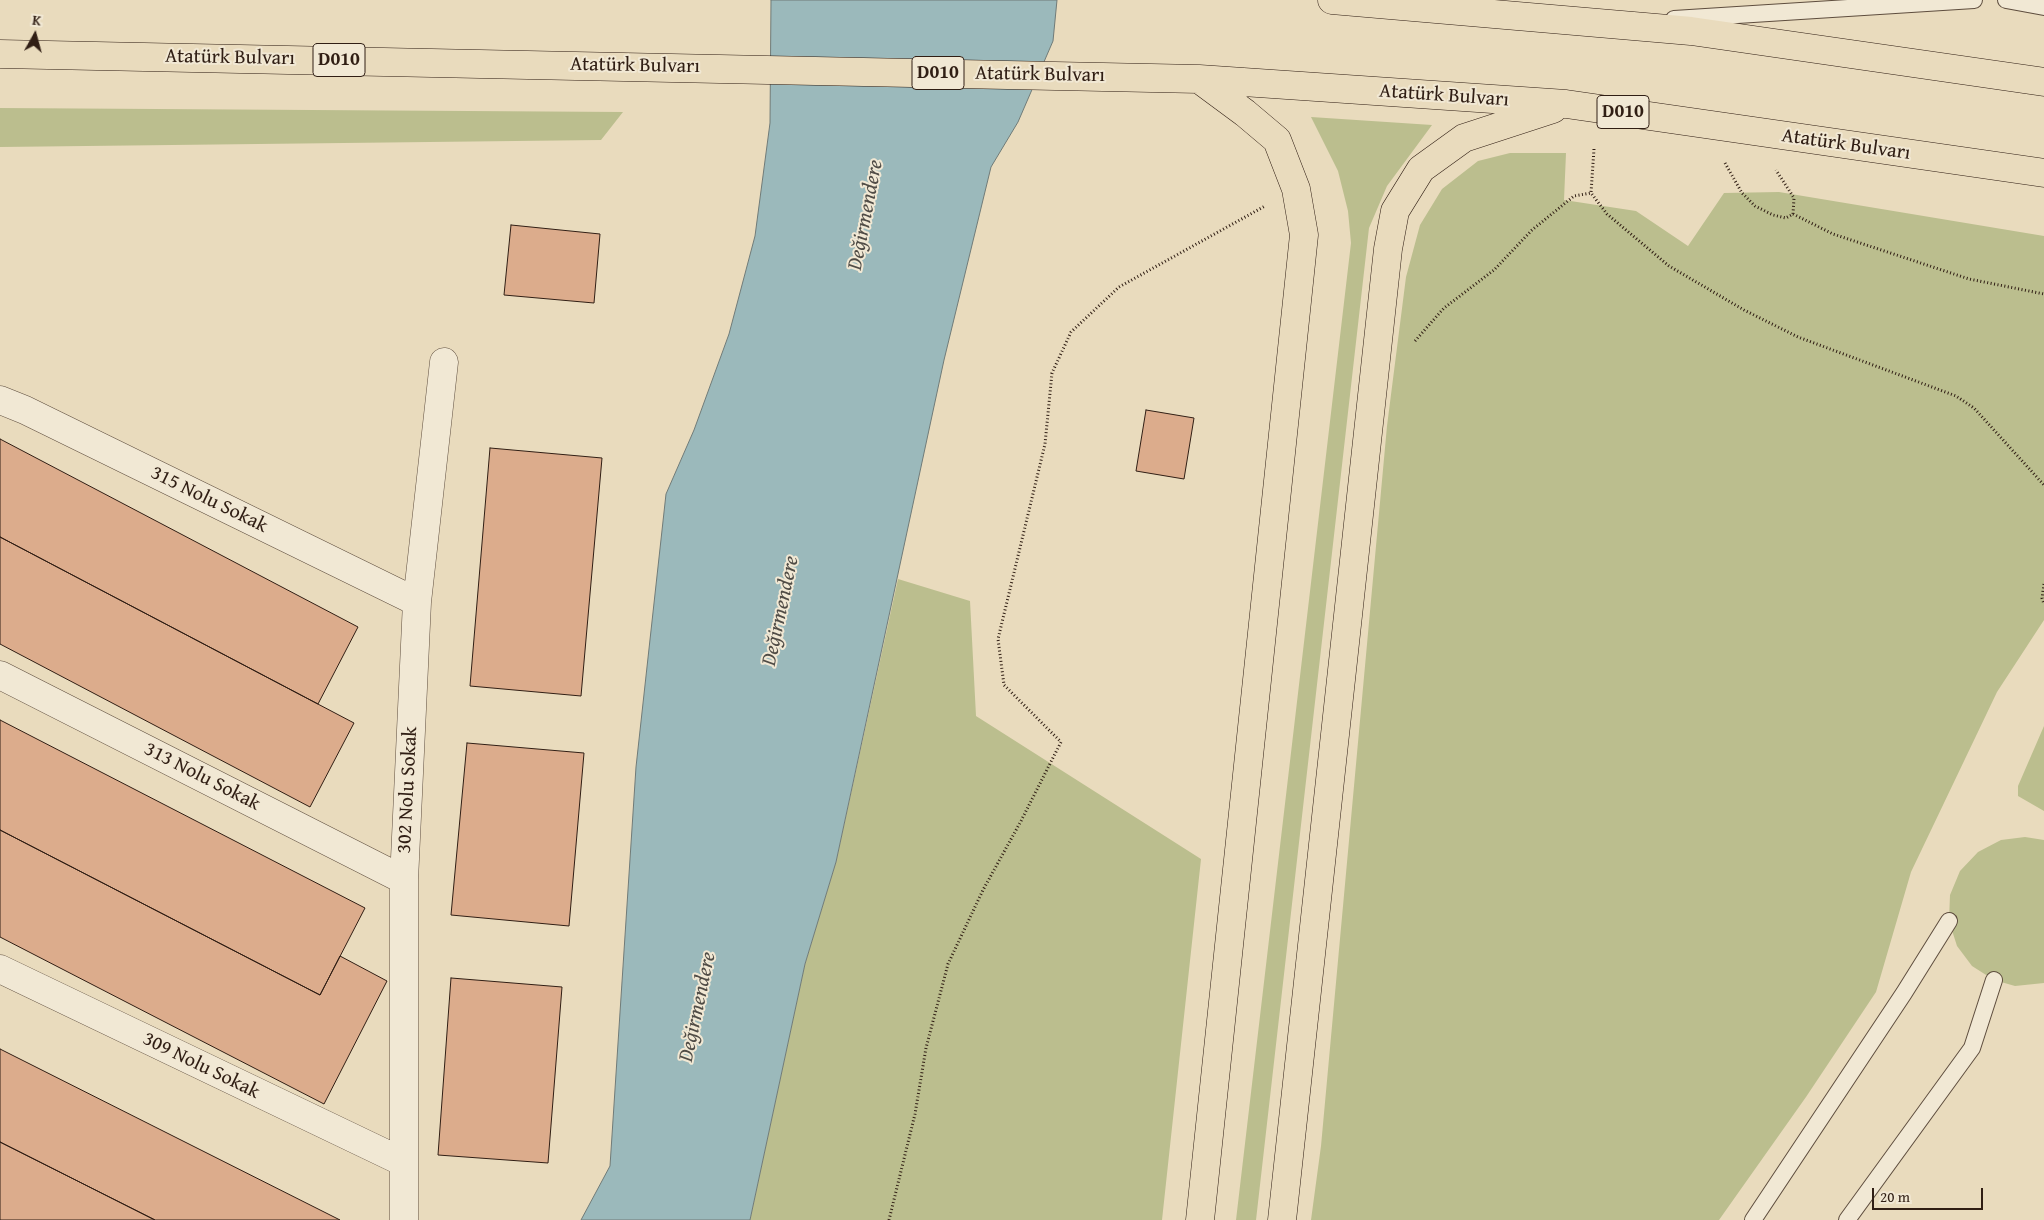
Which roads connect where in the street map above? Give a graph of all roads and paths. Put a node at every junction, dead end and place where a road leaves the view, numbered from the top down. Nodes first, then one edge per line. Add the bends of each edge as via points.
1 (1332, 0) edge
2 (1974, 0) edge
3 (2006, 0) edge
4 (2044, 7) edge
5 (1606, 23) junction
6 (0, 54) edge
7 (1199, 79) junction
8 (2044, 82) edge
9 (1566, 104) junction
10 (1594, 149) dead end
11 (1725, 163) dead end
12 (1776, 170) dead end
13 (2044, 173) edge
14 (1296, 189) junction
15 (1591, 193) junction
16 (1793, 214) junction
17 (2044, 294) edge
18 (1415, 341) dead end
19 (444, 362) dead end
20 (0, 400) edge
21 (2044, 485) edge
22 (2044, 584) edge
23 (417, 602) junction
24 (2044, 604) edge
25 (0, 675) edge
26 (404, 880) junction
27 (1949, 921) dead end
28 (0, 969) edge
29 (1994, 980) dead end
30 (403, 1162) junction
31 (404, 1220) edge
32 (889, 1220) edge
33 (1200, 1220) edge
34 (1282, 1220) edge
35 (1754, 1220) edge
36 (1847, 1220) edge

1 - 5 highway
2 - 5 lane
3 - 4 lane
5 - 8 highway via 1691,31
6 - 7 highway, Atatürk Bulvarı / D010
7 - 9 highway, Atatürk Bulvarı / D010
7 - 14 highway via 1277,140
9 - 13 highway, Atatürk Bulvarı / D010
9 - 34 highway via 1464,138 1422,169 1395,211 1388,248
10 - 15 path
11 - 16 path via 1742,193 1755,206 1786,218
12 - 16 path via 1794,198
14 - 32 path via 1119,287 1072,332 1052,373 1046,444 998,639 1004,686 1061,742 948,964 926,1048 915,1114
14 - 33 highway via 1304,235
15 - 18 path via 1574,196 1532,230 1494,270 1444,308
15 - 21 path via 1607,214 1668,266 1744,310 1798,337 1962,400 1974,408
16 - 17 path via 1833,234 1970,280
19 - 23 street, 302 Nolu Sokak
20 - 23 street, 315 Nolu Sokak
22 - 24 path
23 - 26 street, 302 Nolu Sokak
25 - 26 street, 313 Nolu Sokak
26 - 30 street, 302 Nolu Sokak
27 - 35 lane
28 - 30 street, 309 Nolu Sokak
29 - 36 lane via 1972,1048
30 - 31 street, 302 Nolu Sokak

